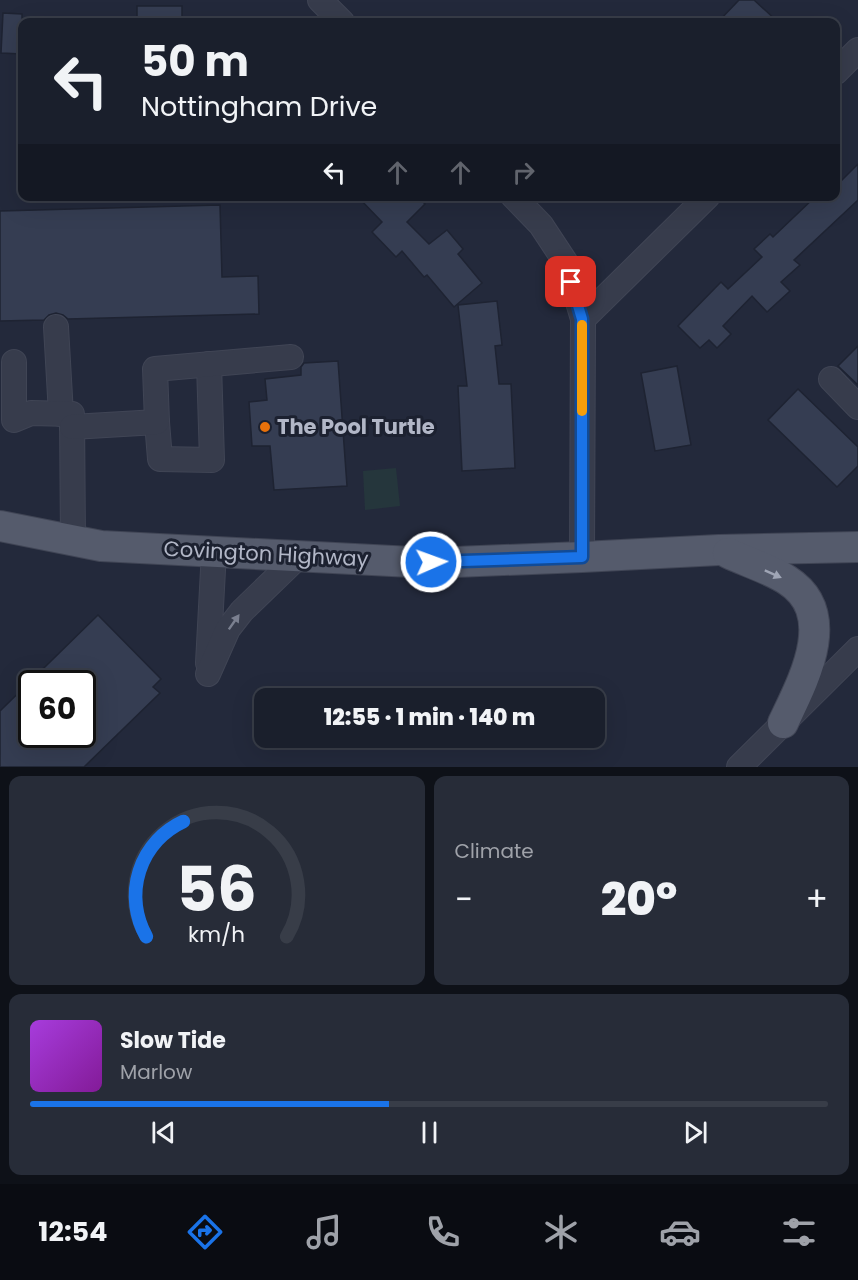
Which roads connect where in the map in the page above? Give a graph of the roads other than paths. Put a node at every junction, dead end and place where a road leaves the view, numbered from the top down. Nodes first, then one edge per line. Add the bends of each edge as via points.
1 (320, 0) edge
2 (338, 18) edge
3 (858, 50) edge
4 (840, 68) edge
5 (518, 201) edge
6 (703, 201) edge
7 (582, 319) junction
8 (56, 327) dead end
9 (291, 357) dead end
10 (14, 362) dead end
11 (209, 364) junction
12 (831, 379) dead end
13 (858, 407) edge
14 (67, 420) junction
15 (157, 422) junction
16 (0, 526) edge
17 (73, 541) junction
18 (858, 547) edge
19 (719, 550) junction
20 (214, 551) junction
21 (300, 555) junction
22 (582, 557) junction
23 (858, 649) edge
24 (783, 723) junction
25 (739, 767) edge

1 - 2 street
3 - 4 street
5 - 7 street via 541,225 566,263
6 - 7 street
7 - 22 street
8 - 14 street
9 - 11 street
10 - 14 street via 14,420 31,413
11 - 15 street via 155,369
11 - 15 street via 212,459 160,459
12 - 13 street
14 - 15 street
14 - 17 street
16 - 17 main road, Covington Highway
17 - 20 main road, Covington Highway via 101,546
18 - 19 main road, Covington Highway
19 - 22 main road, Covington Highway
19 -> 24 main road via 787,580 803,593 813,612 814,644
20 - 21 main road, Covington Highway
20 -> 21 street via 208,674 228,629
21 - 22 main road, Covington Highway via 431,562
23 - 24 street
24 - 25 street

